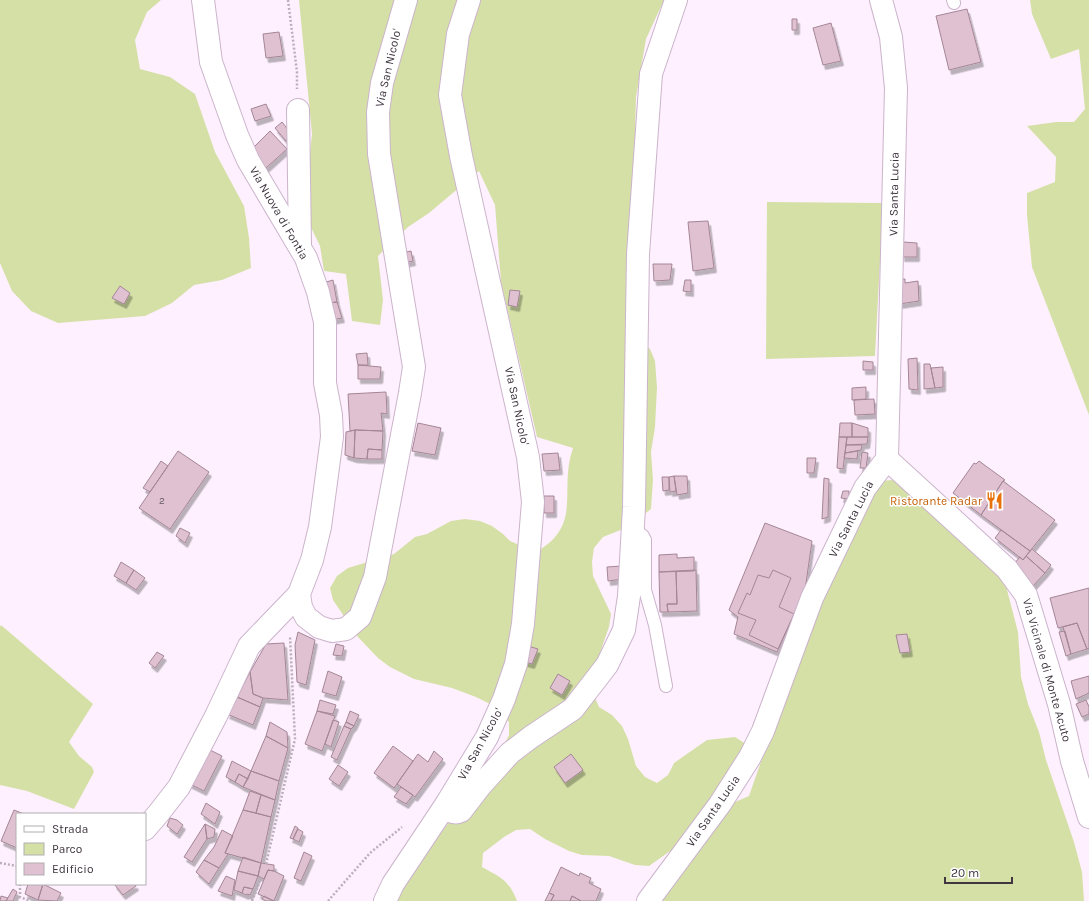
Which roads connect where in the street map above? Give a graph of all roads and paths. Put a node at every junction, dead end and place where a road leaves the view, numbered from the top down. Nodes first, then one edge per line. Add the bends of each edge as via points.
1 (203, 0) edge
2 (288, 0) edge
3 (406, 0) edge
4 (469, 0) edge
5 (676, 0) edge
6 (881, 0) edge
7 (298, 110) joint
8 (300, 246) junction
9 (887, 459) junction
10 (633, 528) junction
11 (300, 600) junction
12 (666, 686) dead end
13 (447, 803) junction
14 (1089, 817) edge
15 (407, 823) dead end
16 (146, 828) edge
17 (0, 863) edge
18 (266, 864) dead end
19 (16, 866) edge
20 (261, 878) dead end
21 (20, 885) edge
22 (30, 901) edge
23 (252, 901) edge
24 (328, 901) edge
25 (385, 901) edge
26 (648, 901) edge

1 - 8 street, Via Nuova di Fontia via 211,62 237,135 248,160
2 - 7 path via 297,72
3 - 11 street, Via San Nicolo' via 382,83 378,112 379,154 414,367 410,394 375,577 360,617 346,629 332,631 320,627 306,617
4 - 13 street, Via San Nicolo' via 458,34 450,95 461,156 528,457 533,502 516,664 487,737
5 - 10 street via 651,74 638,254
6 - 9 street, Via Santa Lucia via 891,37 896,88
7 - 8 street
8 - 11 street, Via Nuova di Fontia via 318,292 325,322 325,383 332,437 320,527
9 - 14 street, Via Vicinale di Monte Acuto via 1007,569 1026,595
9 - 26 street, Via Santa Lucia via 865,488 812,598 763,731 750,758 720,804
10 - 12 lane via 644,540 645,590 655,625
10 - 13 street via 624,630 607,666 573,709 510,753 461,811 452,812 447,808
11 - 16 street via 249,646 179,787
11 - 18 path via 289,628 295,739
13 - 25 street, Via San Nicolo'
15 - 24 path via 370,853
17 - 19 path
20 - 23 path
21 - 22 path via 20,897

